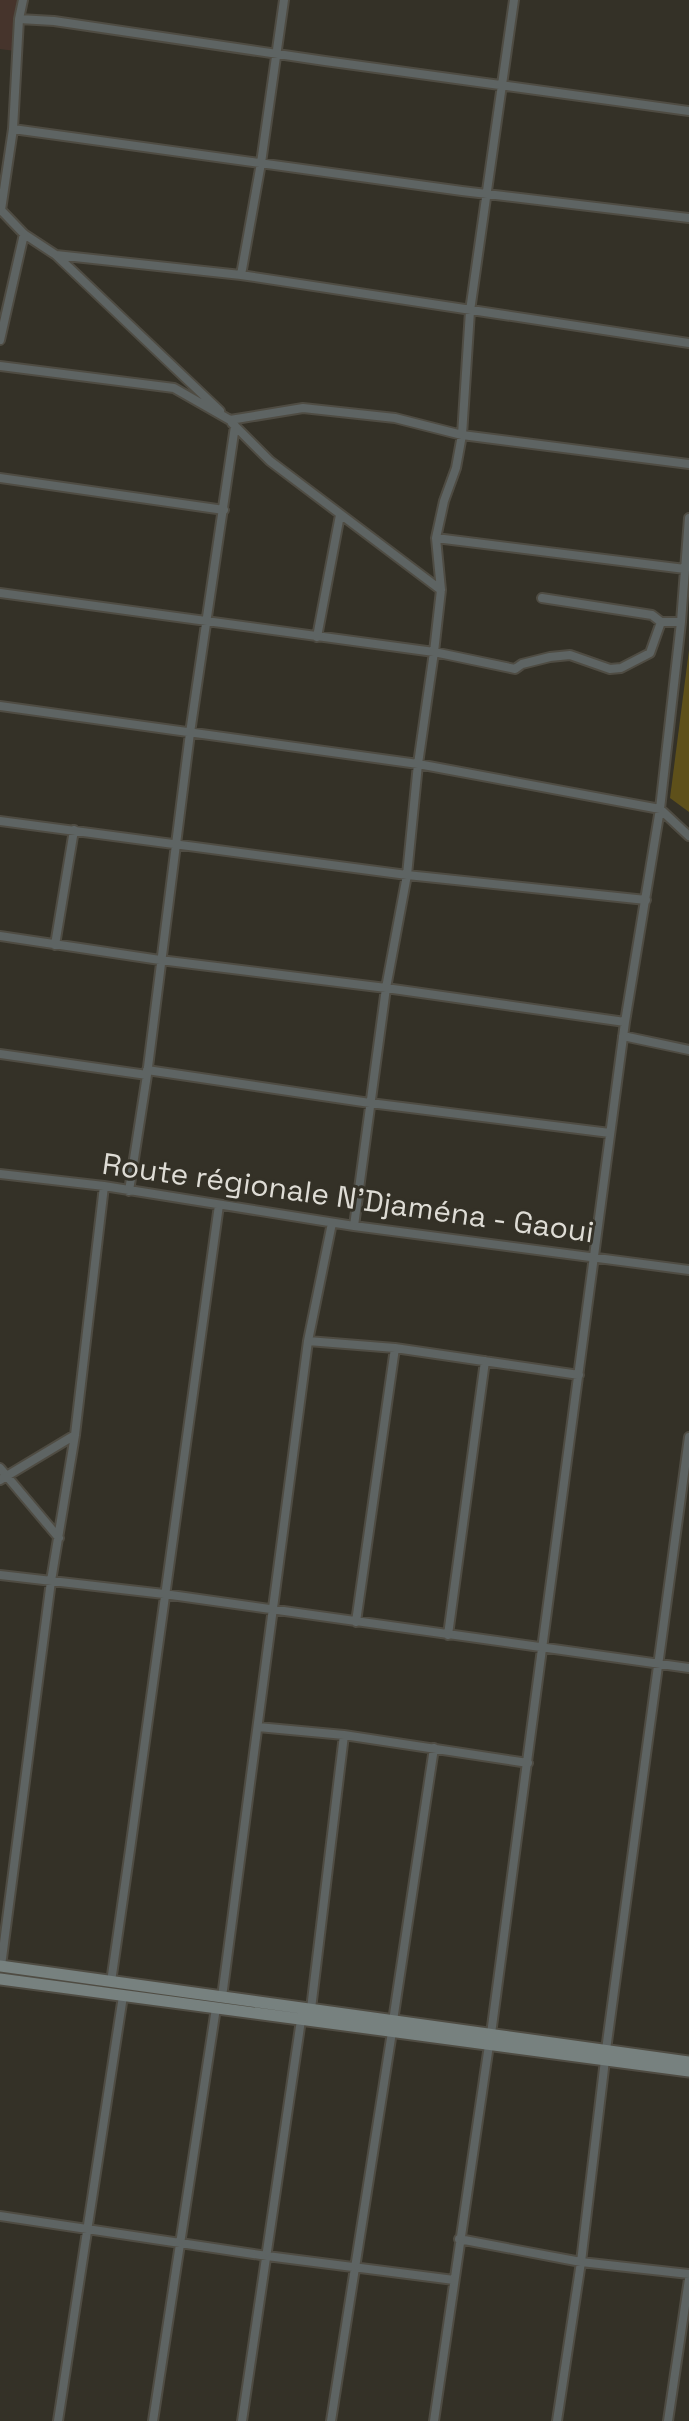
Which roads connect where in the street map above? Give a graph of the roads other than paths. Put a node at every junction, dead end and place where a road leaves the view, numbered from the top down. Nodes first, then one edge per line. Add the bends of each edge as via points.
1 (23, 0) edge
2 (284, 0) edge
3 (514, 0) edge
4 (19, 19) junction
5 (276, 54) junction
6 (502, 86) junction
7 (689, 111) edge
8 (13, 129) junction
9 (261, 163) junction
10 (488, 194) junction
11 (1, 210) edge
12 (689, 218) edge
13 (24, 234) junction
14 (56, 255) junction
15 (241, 275) junction
16 (470, 311) junction
17 (0, 340) edge
18 (689, 343) edge
19 (0, 366) edge
20 (232, 423) junction
21 (462, 435) junction
22 (689, 464) edge
23 (0, 478) edge
24 (224, 510) junction
25 (340, 515) junction
26 (689, 518) edge
27 (436, 538) junction
28 (685, 569) junction
29 (441, 590) junction
30 (0, 593) edge
31 (542, 598) dead end
32 (206, 621) junction
33 (661, 622) junction
34 (681, 622) junction
35 (317, 637) junction
36 (434, 652) junction
37 (0, 706) edge
38 (190, 733) junction
39 (418, 764) junction
40 (660, 809) junction
41 (0, 821) edge
42 (74, 830) junction
43 (689, 836) edge
44 (176, 844) junction
45 (407, 875) junction
46 (646, 900) junction
47 (0, 936) edge
48 (55, 945) junction
49 (160, 960) junction
50 (386, 988) junction
51 (625, 1022) junction
52 (623, 1036) junction
53 (689, 1050) edge
54 (0, 1054) edge
55 (147, 1072) junction
56 (370, 1103) junction
57 (610, 1133) junction
58 (0, 1177) edge
59 (104, 1186) junction
60 (129, 1191) junction
61 (219, 1205) junction
62 (332, 1223) junction
63 (354, 1226) junction
64 (595, 1259) junction
65 (689, 1270) edge
66 (308, 1341) junction
67 (395, 1348) junction
68 (485, 1361) junction
69 (579, 1375) junction
70 (75, 1435) junction
71 (689, 1437) edge
72 (0, 1468) edge
73 (4, 1478) edge
74 (59, 1538) junction
75 (0, 1575) edge
76 (51, 1581) junction
77 (164, 1594) junction
78 (272, 1609) junction
79 (356, 1622) junction
80 (448, 1635) junction
81 (543, 1647) junction
82 (658, 1664) junction
83 (689, 1668) edge
84 (258, 1727) junction
85 (344, 1735) junction
86 (434, 1748) junction
87 (528, 1763) junction
88 (0, 1966) edge
89 (0, 1979) edge
90 (111, 1982) junction
91 (123, 1996) junction
92 (219, 2002) junction
93 (311, 2009) junction
94 (301, 2020) junction
95 (393, 2026) junction
96 (490, 2040) junction
97 (606, 2055) junction
98 (689, 2062) edge
99 (689, 2071) edge
100 (0, 2216) edge
101 (88, 2229) junction
102 (459, 2239) junction
103 (180, 2243) junction
104 (267, 2256) junction
105 (581, 2262) junction
106 (355, 2266) junction
107 (689, 2277) edge
108 (454, 2280) junction
109 (58, 2421) edge
110 (153, 2421) edge
111 (242, 2421) edge
112 (331, 2421) edge
113 (434, 2421) edge
114 (557, 2421) edge
115 (668, 2421) edge

1 - 4 street
2 - 5 street
3 - 6 street
4 - 5 street
4 - 8 street
5 - 6 street
5 - 9 street
6 - 7 street
6 - 10 street
8 - 9 street
8 - 11 street
9 - 10 street
9 - 15 street
10 - 12 street
10 - 16 street
11 - 13 street
13 - 14 street
13 - 17 street
14 - 15 street
14 - 20 street
15 - 16 street
16 - 18 street
16 - 21 street
19 - 20 street via 174,388
20 - 21 street via 303,408 395,418
20 - 24 street
20 - 25 street via 270,461
21 - 22 street
21 - 27 street
23 - 24 street
24 - 32 street
25 - 29 street
25 - 35 street
26 - 28 street
27 - 28 street
27 - 29 street
28 - 34 street
29 - 36 street
30 - 32 street
31 - 33 street via 652,615
32 - 35 street
32 - 38 street
33 - 34 street
33 - 36 street via 650,653 621,668 570,655 515,669
34 - 40 street
35 - 36 street
36 - 39 street
37 - 38 street
38 - 39 street
38 - 44 street
39 - 40 street
39 - 45 street
40 - 43 street
40 - 46 street
41 - 42 street
42 - 44 street
42 - 48 street
44 - 45 street
44 - 49 street
45 - 46 street
45 - 50 street
46 - 51 street
47 - 48 street
48 - 49 street
49 - 50 street
49 - 55 street
50 - 51 street
50 - 56 street
51 - 52 street
52 - 53 street
52 - 57 street
54 - 55 street
55 - 56 street
55 - 60 street
56 - 57 street
56 - 63 street
57 - 64 street
58 - 59 street, Route régionale N'Djaména - Gaoui
59 - 60 street, Route régionale N'Djaména - Gaoui
59 - 70 street
60 - 61 street, Route régionale N'Djaména - Gaoui
61 - 62 street, Route régionale N'Djaména - Gaoui
61 - 77 street
62 - 63 street, Route régionale N'Djaména - Gaoui
62 - 66 street
63 - 64 street, Route régionale N'Djaména - Gaoui
64 - 65 street, Route régionale N'Djaména - Gaoui
64 - 69 street
66 - 67 street
66 - 78 street
67 - 68 street
67 - 79 street
68 - 69 street
68 - 80 street
69 - 81 street
70 - 73 street
70 - 74 street
71 - 82 street
72 - 73 street
73 - 74 street
74 - 76 street
75 - 76 street
76 - 77 street
76 - 88 street
77 - 78 street
77 - 90 street
78 - 79 street
78 - 84 street
79 - 80 street
80 - 81 street
81 - 82 street
81 - 87 street
82 - 83 street
82 - 97 street
84 - 85 street
84 - 92 street
85 - 86 street
85 - 93 street
86 - 87 street
86 - 95 street
87 - 96 street
88 - 90 street
89 - 91 street
90 - 92 street
91 - 92 street
91 - 101 street
92 - 93 street
92 - 94 street
92 - 103 street
93 - 95 street
94 - 95 street
94 - 104 street
95 - 96 street
95 - 106 street
96 - 97 street
96 - 102 street
97 - 98 street
97 - 99 street
97 - 105 street
100 - 101 street
101 - 103 street
101 - 109 street
102 - 105 street
102 - 108 street
103 - 104 street
103 - 110 street
104 - 106 street
104 - 111 street
105 - 107 street
105 - 114 street
106 - 108 street
106 - 112 street
107 - 115 street
108 - 113 street

